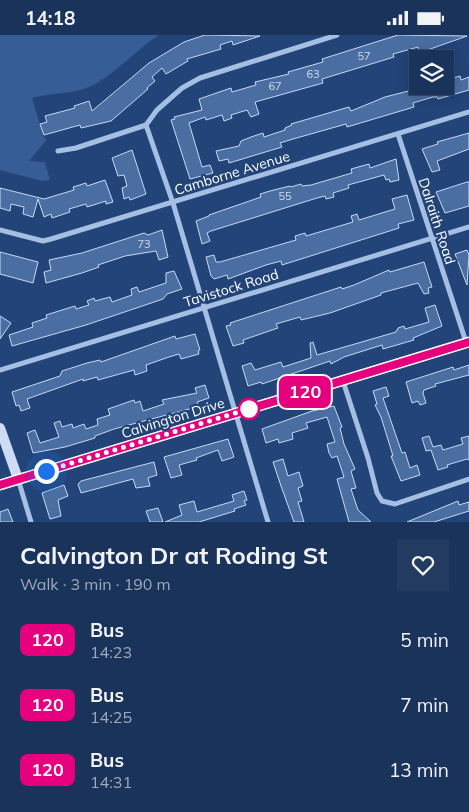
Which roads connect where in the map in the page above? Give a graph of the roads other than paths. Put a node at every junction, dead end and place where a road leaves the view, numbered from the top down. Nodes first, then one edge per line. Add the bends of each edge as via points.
1 (337, 35) edge
2 (469, 112) edge
3 (146, 125) junction
4 (398, 134) junction
5 (58, 151) dead end
6 (173, 203) junction
7 (469, 227) edge
8 (0, 230) edge
9 (430, 239) junction
10 (205, 308) junction
11 (467, 342) edge
12 (0, 370) edge
13 (343, 380) junction
14 (234, 414) junction
15 (0, 428) edge
16 (18, 479) junction
17 (469, 479) edge
18 (0, 485) edge
19 (31, 522) edge
20 (268, 522) edge

1 - 3 street via 200,78 157,109
2 - 4 street, Camborne Avenue
3 - 5 street via 84,146
3 - 6 street
4 - 6 street, Camborne Avenue
4 - 9 street, Dalraith Road
6 - 8 street, Camborne Avenue via 43,241
6 - 10 street
7 - 9 street, Tavistock Road
9 - 10 street, Tavistock Road
9 - 11 street, Dalraith Road
10 - 12 street, Tavistock Road
10 - 14 street
11 - 13 street, Calvington Drive
13 - 14 street, Calvington Drive
13 - 17 street via 382,501 395,504
14 - 16 street, Calvington Drive
14 - 20 street
15 - 16 street
16 - 18 street, Calvington Drive
16 - 19 street

